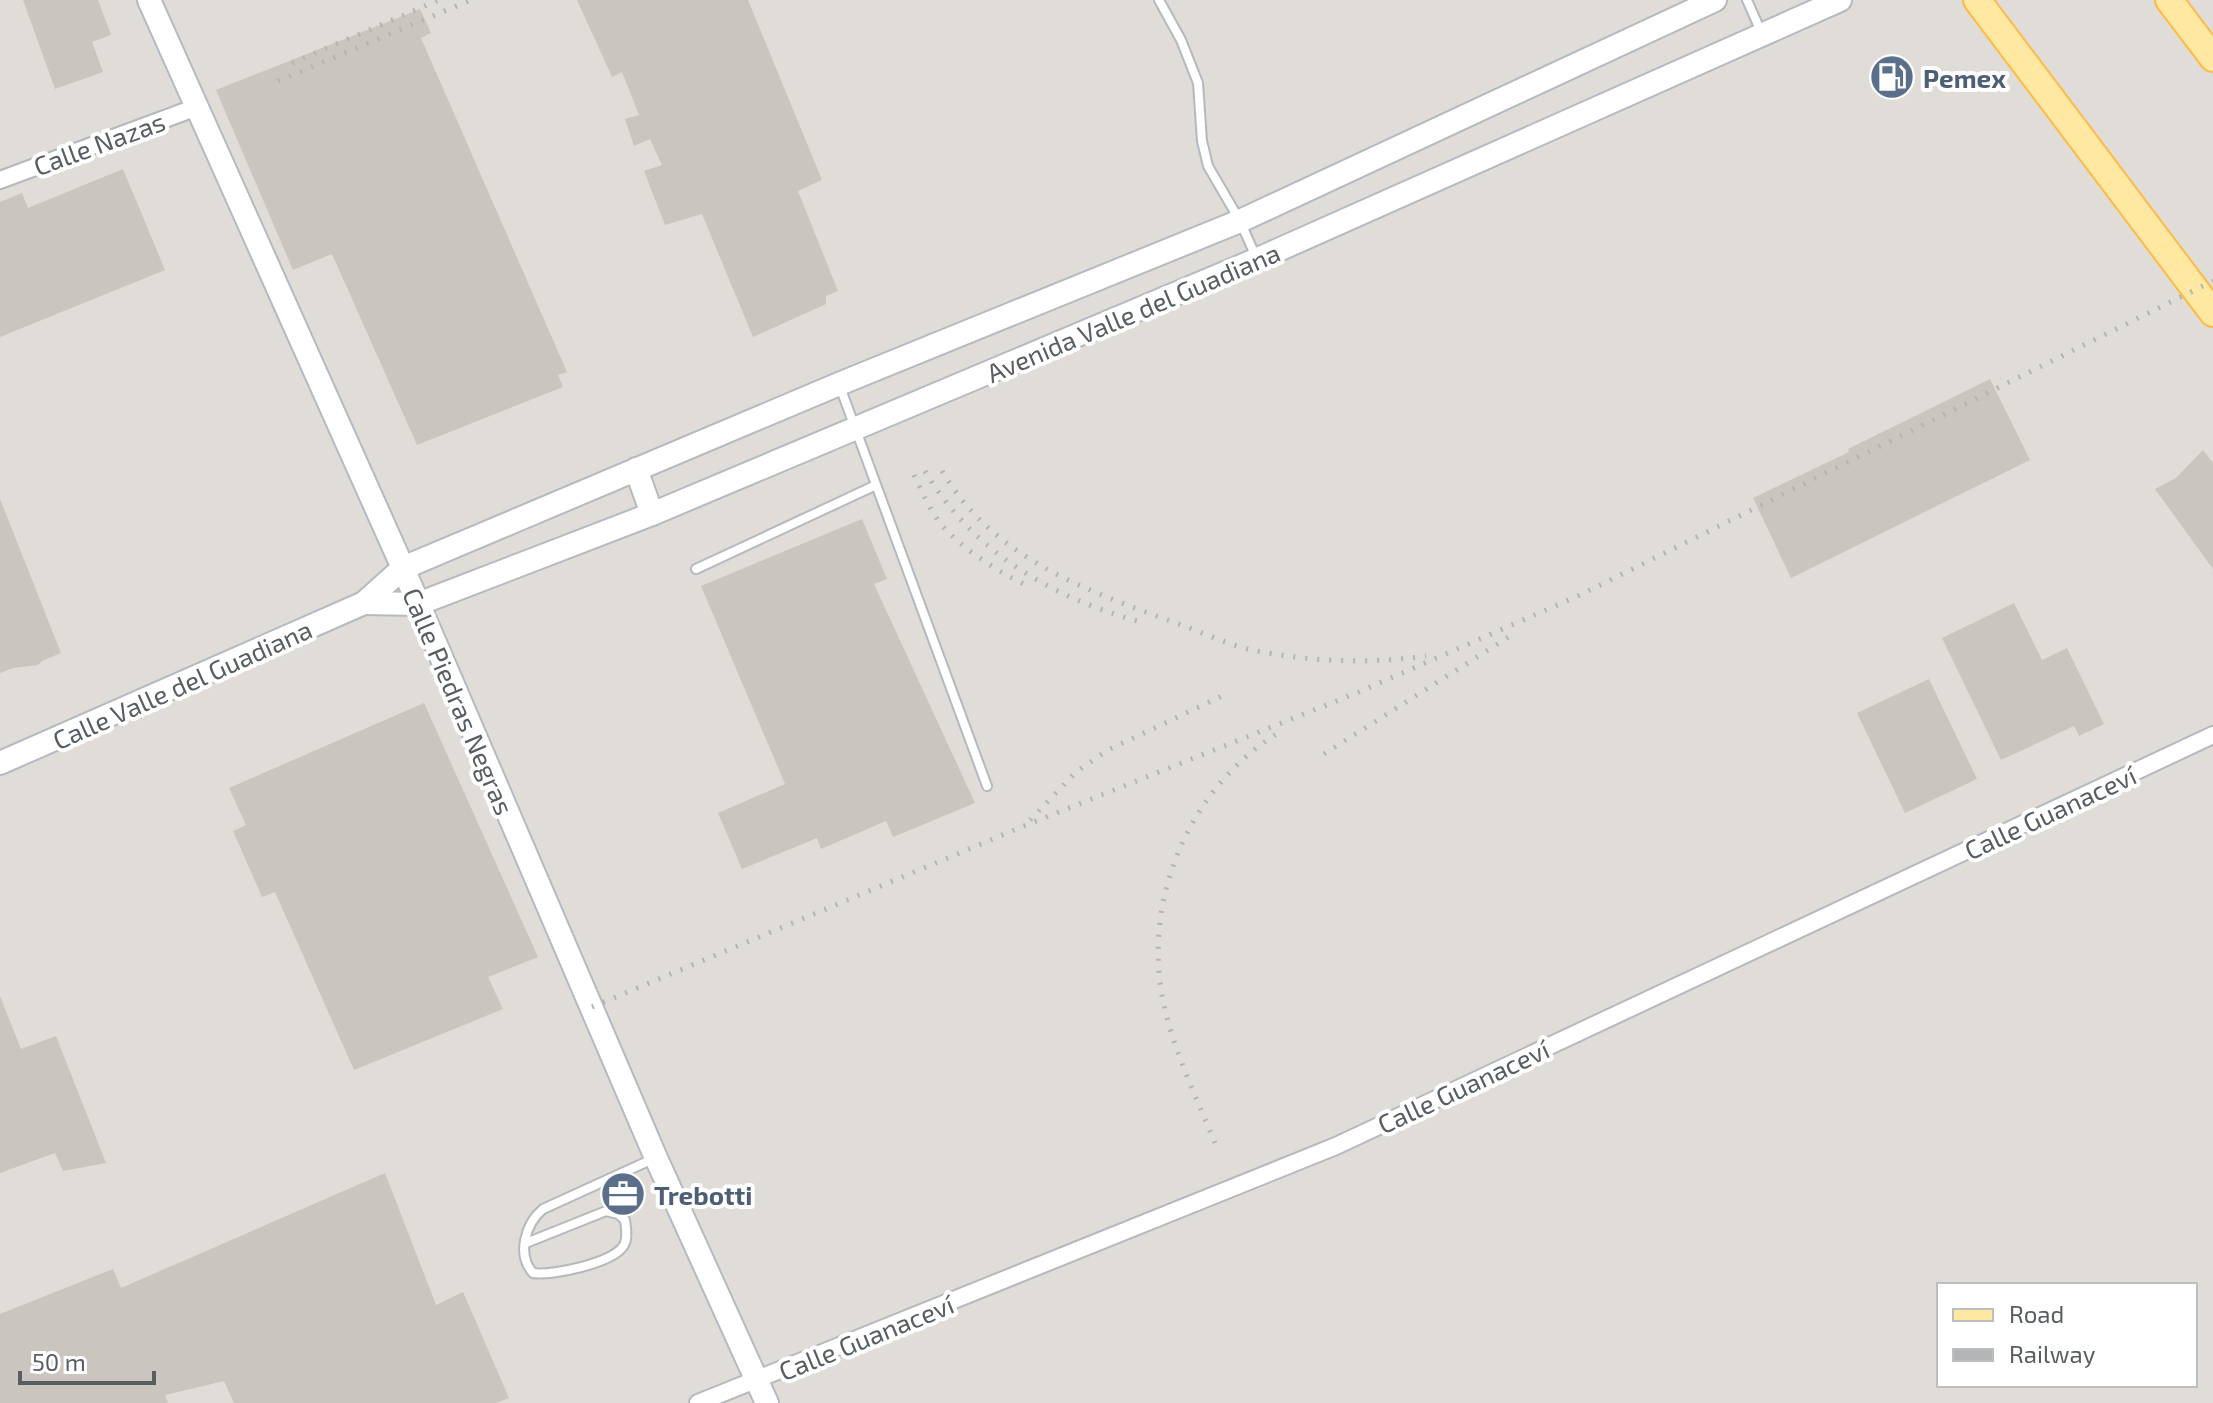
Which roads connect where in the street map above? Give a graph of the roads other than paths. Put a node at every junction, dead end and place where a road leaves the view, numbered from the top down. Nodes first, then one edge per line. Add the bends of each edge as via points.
1 (149, 0) edge
2 (1159, 0) edge
3 (1715, 0) edge
4 (1747, 0) edge
5 (1840, 0) edge
6 (1977, 0) edge
7 (2169, 0) edge
8 (1762, 35) junction
9 (2213, 58) edge
10 (197, 107) junction
11 (0, 180) edge
12 (1240, 221) junction
13 (1258, 259) junction
14 (2213, 313) edge
15 (839, 384) junction
16 (854, 431) junction
17 (636, 469) junction
18 (874, 486) junction
19 (652, 514) junction
20 (403, 568) junction
21 (696, 569) dead end
22 (364, 603) junction
23 (418, 604) junction
24 (2213, 735) edge
25 (0, 763) edge
26 (987, 786) dead end
27 (656, 1158) junction
28 (526, 1243) junction
29 (758, 1380) junction
30 (698, 1403) edge
31 (767, 1403) edge

1 - 10 main road, Calle Piedras Negras
2 - 12 lane via 1198,83 1208,166
3 - 12 main road, Avenida Valle del Guadiana
4 - 8 lane
5 - 8 main road, Avenida Valle del Guadiana
6 - 14 main road
7 - 9 main road
8 - 13 main road, Avenida Valle del Guadiana
10 - 11 street, Calle Nazas
10 - 20 main road, Calle Piedras Negras
12 - 13 lane
12 - 15 main road, Avenida Valle del Guadiana
13 - 16 main road, Avenida Valle del Guadiana
15 - 16 lane
15 - 17 main road, Avenida Valle del Guadiana
16 - 18 lane
16 - 19 main road, Avenida Valle del Guadiana
17 - 19 main road
17 - 20 main road, Avenida Valle del Guadiana
18 - 21 lane
18 - 26 lane
19 - 23 main road, Avenida Valle del Guadiana
20 - 22 main road, Avenida Valle del Guadiana
20 - 23 main road, Calle Piedras Negras
22 - 23 main road
22 - 25 main road, Calle Valle del Guadiana
23 - 27 main road, Calle Piedras Negras
24 - 29 street, Calle Guanaceví via 1336,1146
27 - 28 lane via 543,1209 531,1219
27 - 29 main road, Calle Piedras Negras
28 - 28 lane via 533,1273 555,1272 619,1251 625,1244 625,1220 606,1211
29 - 30 street, Calle Guanaceví
29 - 31 main road, Calle Piedras Negras

